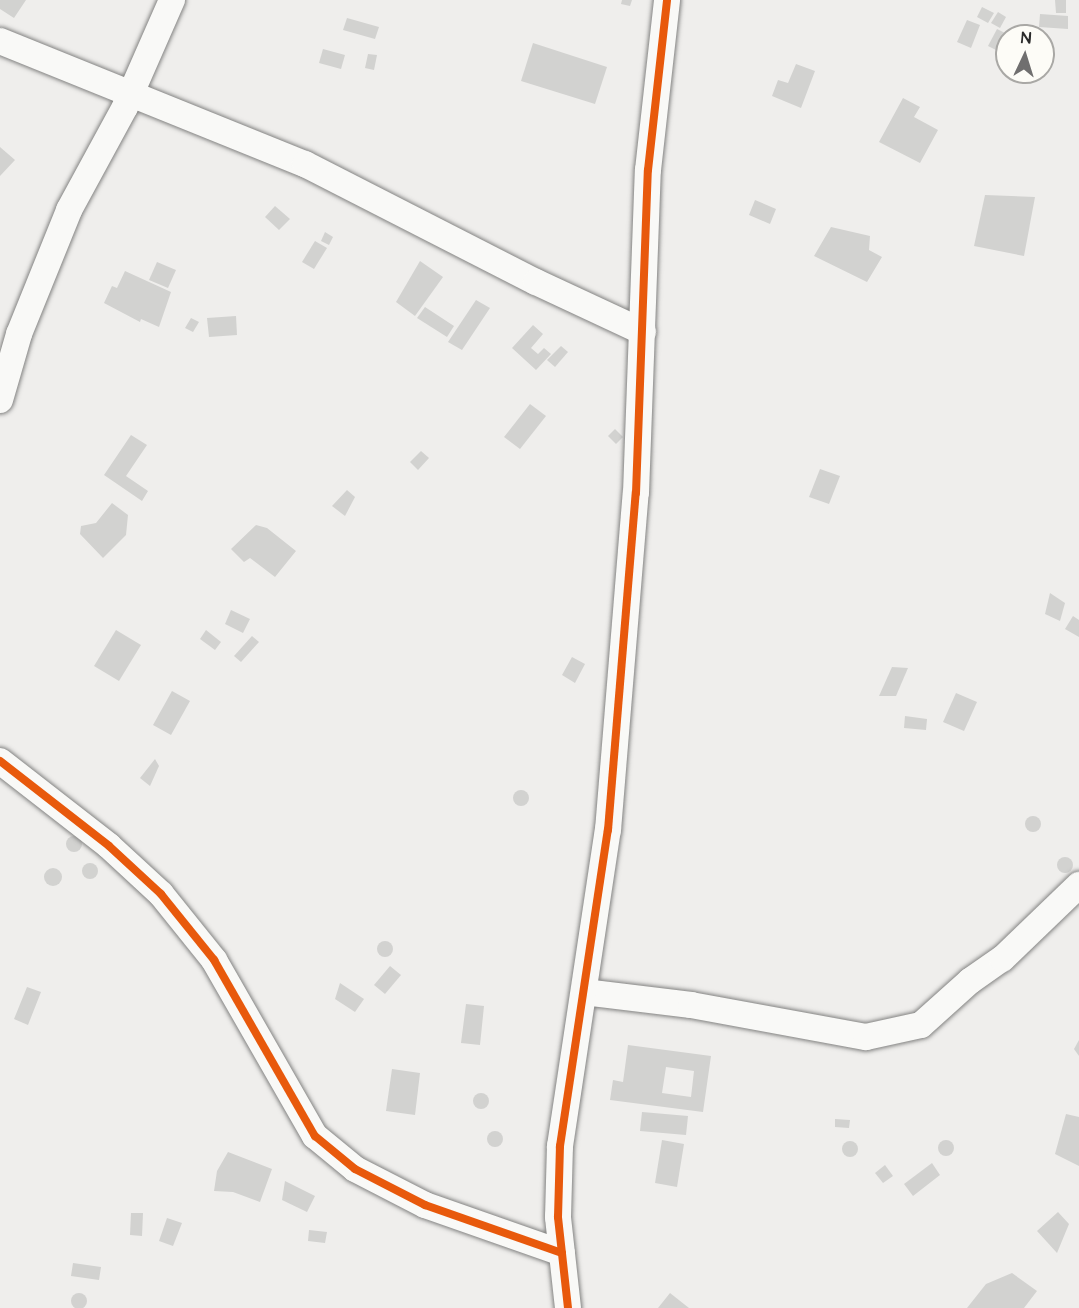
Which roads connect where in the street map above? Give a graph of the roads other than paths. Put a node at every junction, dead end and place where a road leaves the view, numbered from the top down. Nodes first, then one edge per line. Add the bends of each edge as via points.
1 (172, 0) edge
2 (667, 0) edge
3 (0, 41) edge
4 (130, 96) junction
5 (643, 332) junction
6 (0, 400) edge
7 (0, 761) edge
8 (1079, 885) edge
9 (584, 993) junction
10 (562, 1253) junction
11 (568, 1308) edge

1 - 4 street
2 - 5 street via 648,170
3 - 4 street
4 - 5 street via 305,164
4 - 6 street via 69,210 19,334
5 - 9 street via 636,493 609,818
7 - 10 street via 109,846 161,894 214,960 315,1136 355,1169 425,1205
8 - 9 street via 1002,959 921,1024 866,1037 691,1005
9 - 10 street via 560,1146 558,1217
10 - 11 street

